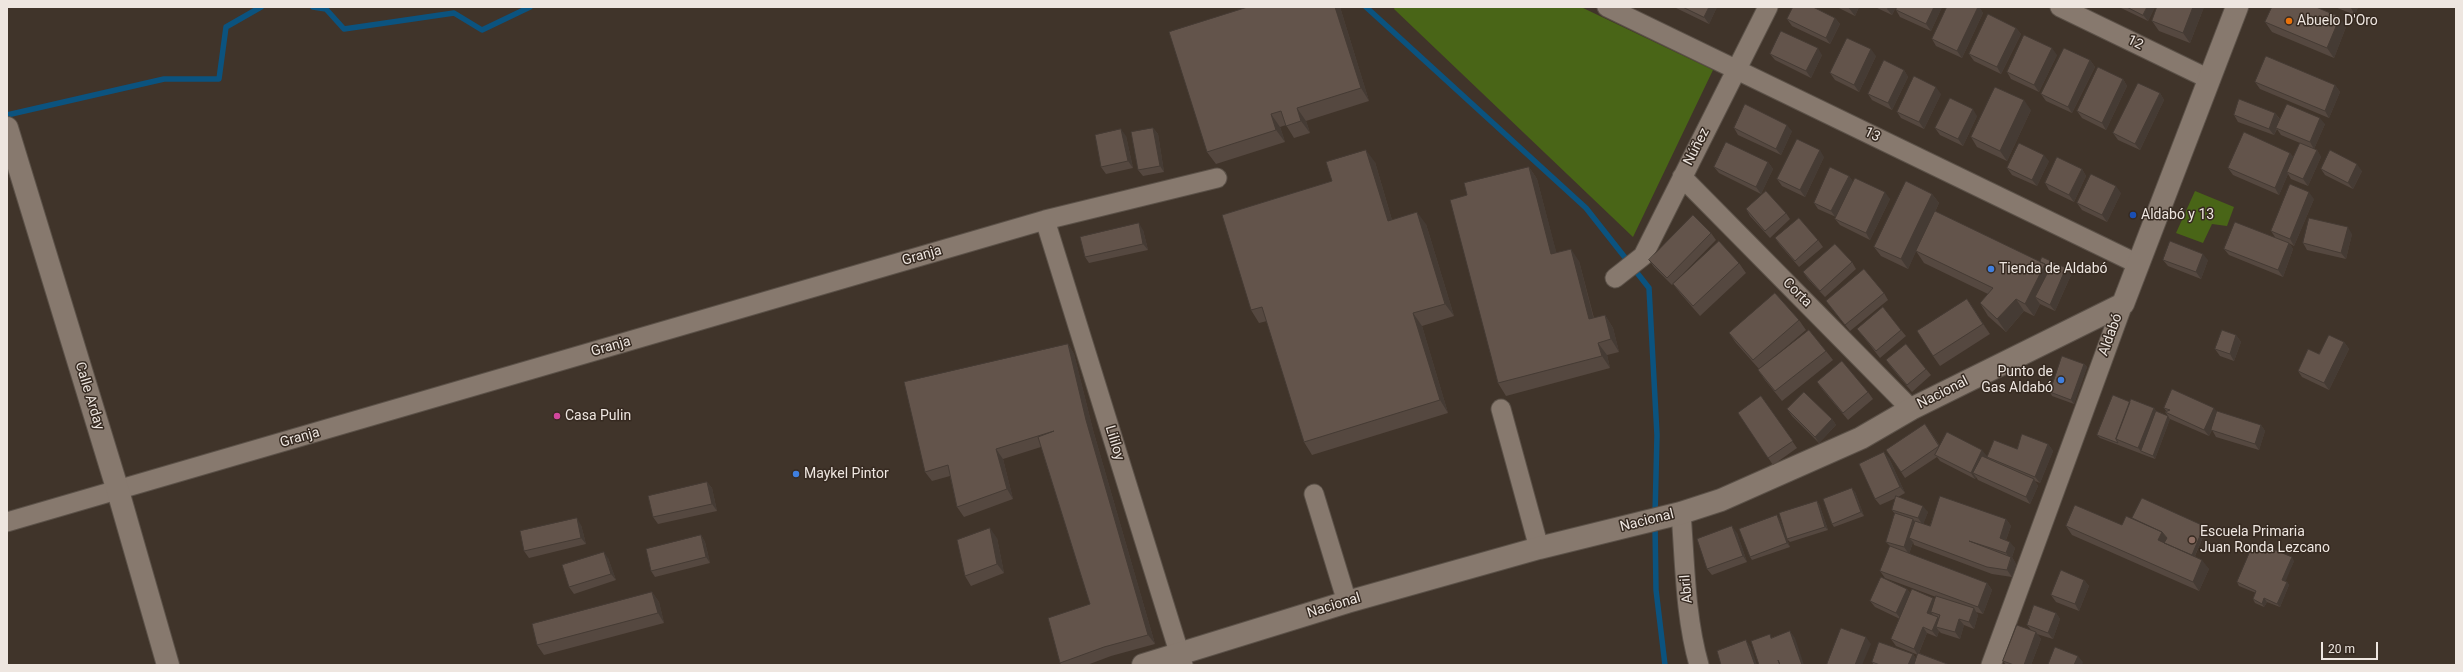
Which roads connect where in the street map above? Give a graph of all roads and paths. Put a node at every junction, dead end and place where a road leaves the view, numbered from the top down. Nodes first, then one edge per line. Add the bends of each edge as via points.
1 (1607, 7) edge
2 (1768, 7) edge
3 (2060, 7) edge
4 (2237, 7) edge
5 (1736, 70) junction
6 (2209, 79) junction
7 (7, 129) edge
8 (1682, 177) junction
9 (1217, 178) dead end
10 (1045, 220) junction
11 (2138, 264) junction
12 (1615, 278) dead end
13 (2123, 304) junction
14 (1501, 409) dead end
15 (1911, 410) junction
16 (118, 491) junction
17 (1314, 494) dead end
18 (1674, 515) junction
19 (7, 522) edge
20 (1538, 548) junction
21 (1347, 602) junction
22 (1181, 660) edge
23 (168, 665) edge
24 (1143, 665) edge
25 (1698, 665) edge
26 (1991, 665) edge

1 - 5 street, 13
2 - 5 street, Núñez
3 - 6 street, 12
4 - 6 street, Aldabó
5 - 8 street, Núñez
5 - 11 street, 13
6 - 11 street, Aldabó
7 - 16 street, Calle Arday
8 - 12 street, Núñez via 1643,256
8 - 15 street, Corta
9 - 10 street, Granja
10 - 16 street, Granja
10 - 22 street, Lililoy
11 - 13 street, Aldabó
13 - 15 street, Nacional
13 - 26 street, Aldabó
14 - 20 street
15 - 18 street, Nacional via 1861,438 1721,500
16 - 19 street, Granja
16 - 23 street, Calle Arday
17 - 21 street
18 - 20 street, Nacional
18 - 25 street, Abril
20 - 21 street, Nacional
21 - 22 street, Nacional
22 - 24 street, Nacional

